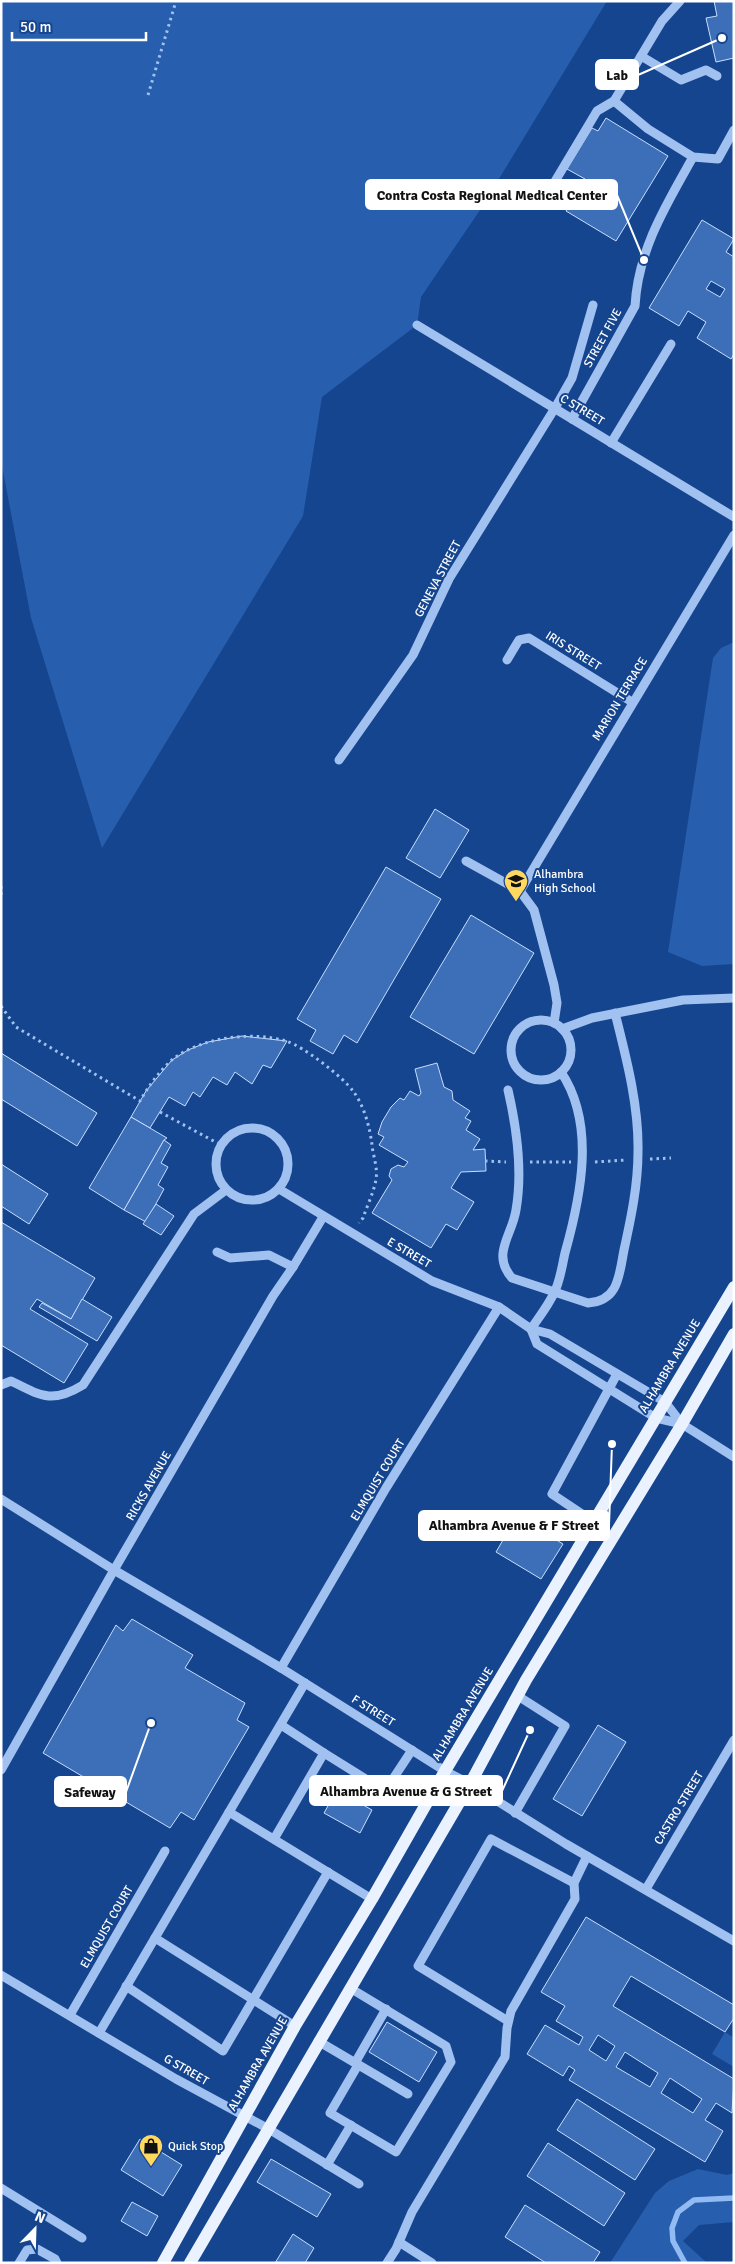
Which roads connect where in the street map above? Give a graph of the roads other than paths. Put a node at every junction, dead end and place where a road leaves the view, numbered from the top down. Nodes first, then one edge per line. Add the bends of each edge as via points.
1 (680, 1) edge
2 (641, 56) junction
3 (717, 76) dead end
4 (614, 101) junction
5 (734, 130) edge
6 (693, 157) junction
7 (551, 188) dead end
8 (593, 306) dead end
9 (418, 325) dead end
10 (671, 344) dead end
11 (555, 408) junction
12 (572, 419) junction
13 (611, 443) junction
14 (734, 516) edge
15 (734, 535) edge
16 (507, 660) dead end
17 (632, 702) junction
18 (339, 760) dead end
19 (466, 861) dead end
20 (520, 891) junction
21 (734, 998) edge
22 (615, 1013) junction
23 (554, 1023) junction
24 (562, 1029) junction
25 (561, 1072) junction
26 (508, 1090) dead end
27 (279, 1189) junction
28 (226, 1190) junction
29 (323, 1217) junction
30 (217, 1252) dead end
31 (294, 1267) junction
32 (734, 1287) edge
33 (555, 1292) junction
34 (499, 1307) junction
35 (531, 1329) junction
36 (734, 1334) edge
37 (617, 1374) junction
38 (1, 1385) edge
39 (608, 1389) junction
40 (665, 1402) junction
41 (656, 1418) junction
42 (682, 1424) junction
43 (734, 1457) edge
44 (1, 1499) edge
45 (594, 1522) junction
46 (114, 1570) junction
47 (281, 1668) junction
48 (305, 1683) junction
49 (518, 1696) junction
50 (281, 1724) junction
51 (734, 1740) edge
52 (412, 1750) junction
53 (324, 1753) junction
54 (1, 1770) edge
55 (445, 1771) junction
56 (470, 1784) junction
57 (229, 1812) junction
58 (515, 1813) junction
59 (274, 1839) junction
60 (165, 1852) dead end
61 (587, 1856) junction
62 (328, 1872) junction
63 (574, 1883) junction
64 (646, 1889) junction
65 (372, 1899) junction
66 (155, 1938) junction
67 (734, 1941) edge
68 (1, 1975) edge
69 (126, 1986) junction
70 (350, 1988) junction
71 (252, 2001) junction
72 (386, 2009) junction
73 (70, 2015) junction
74 (508, 2021) junction
75 (295, 2026) junction
76 (98, 2033) junction
77 (318, 2041) junction
78 (357, 2064) junction
79 (408, 2094) dead end
80 (244, 2116) junction
81 (351, 2125) junction
82 (267, 2128) junction
83 (327, 2165) junction
84 (359, 2184) dead end
85 (1, 2188) edge
86 (82, 2238) dead end
87 (399, 2242) junction
88 (19, 2263) edge
89 (57, 2263) edge
90 (163, 2263) edge
91 (190, 2263) edge
92 (387, 2263) edge
93 (432, 2263) edge

1 - 2 street via 662,21
2 - 3 street via 682,80 706,70
2 - 4 street
4 - 6 street
4 - 7 street via 597,111
5 - 6 street via 718,160
6 - 12 street, STREET FIVE via 650,236 636,285 635,306
8 - 11 street, GENEVA STREET via 572,378
9 - 11 street, C STREET
10 - 13 street
11 - 12 street, C STREET
11 - 18 street, GENEVA STREET via 450,579 413,655
12 - 13 street, C STREET
13 - 14 street, C STREET
15 - 17 street, MARION TERRACE
16 - 17 street, IRIS STREET via 519,640 529,638
17 - 20 street, MARION TERRACE
19 - 20 street
20 - 23 street via 534,910 541,933 557,1003
21 - 22 street via 683,1000
22 - 24 street
22 - 33 street via 630,1083 638,1151 633,1208 618,1281 611,1294 601,1302 588,1303
23 - 24 street
23 - 25 street via 545,1020 525,1024 513,1039 512,1059 524,1075 533,1079 543,1080
24 - 25 street via 571,1046 567,1064
25 - 33 street via 571,1087 582,1127 577,1210
26 - 33 street via 519,1152 516,1210 503,1251 504,1269 512,1278
27 - 28 street via 271,1196 254,1201 236,1197
27 - 28 street via 286,1180 289,1158 280,1140 272,1133 253,1128 231,1134 221,1145 216,1171
27 - 29 street, E STREET
28 - 38 street via 194,1214 83,1386 67,1395 50,1398 11,1381
29 - 31 street, RICKS AVENUE
29 - 34 street, E STREET via 432,1281
30 - 31 street via 230,1258 269,1255
31 - 46 street, RICKS AVENUE via 273,1296
32 - 40 main road, ALHAMBRA AVENUE
33 - 35 street
34 - 35 street, E STREET
34 - 47 street, ELMQUIST COURT via 386,1488
35 - 37 street, E STREET via 550,1334
35 - 39 street, E STREET via 537,1344
36 - 42 main road
37 - 39 street
37 - 40 street, E STREET
39 - 41 street, E STREET
39 - 45 street via 552,1494
40 - 41 main road, ALHAMBRA AVENUE
40 - 42 street, E STREET
41 - 42 street, E STREET
41 - 45 main road, ALHAMBRA AVENUE
42 - 43 street, E STREET
42 - 49 main road
44 - 46 street, F STREET
45 - 55 main road, ALHAMBRA AVENUE
46 - 47 street, F STREET
46 - 54 street, RICKS AVENUE
47 - 48 street, F STREET
48 - 50 street
48 - 52 street, F STREET
49 - 56 main road
49 - 58 street via 564,1726
50 - 53 street
50 - 57 street
51 - 64 street, CASTRO STREET
52 - 53 street via 386,1791
52 - 55 street, F STREET
53 - 59 street
55 - 56 street, F STREET
55 - 65 main road, ALHAMBRA AVENUE
56 - 58 street, F STREET
56 - 70 main road
57 - 59 street
57 - 66 street
58 - 61 street, F STREET
59 - 62 street
60 - 73 street, ELMQUIST COURT
61 - 63 street
61 - 64 street, F STREET
62 - 65 street
62 - 71 street
63 - 74 street via 575,1899
63 - 74 street via 492,1839 418,1966
64 - 67 street, F STREET
65 - 75 main road, ALHAMBRA AVENUE
66 - 69 street
66 - 71 street
68 - 73 street, G STREET
69 - 71 street via 222,2051
69 - 76 street
70 - 72 street
70 - 77 main road
71 - 75 street
72 - 78 street
72 - 81 street via 446,2046 450,2062 396,2152
73 - 76 street, G STREET
74 - 87 street via 505,2057 412,2212
75 - 80 main road, ALHAMBRA AVENUE
76 - 80 street, G STREET
77 - 78 street
77 - 82 main road
78 - 79 street
78 - 81 street via 330,2113
80 - 82 street, G STREET
80 - 90 main road, ALHAMBRA AVENUE
81 - 83 street
82 - 83 street, G STREET
82 - 91 main road
83 - 84 street, G STREET
85 - 86 street
87 - 92 street
87 - 93 street
88 - 89 street via 27,2250 37,2249

